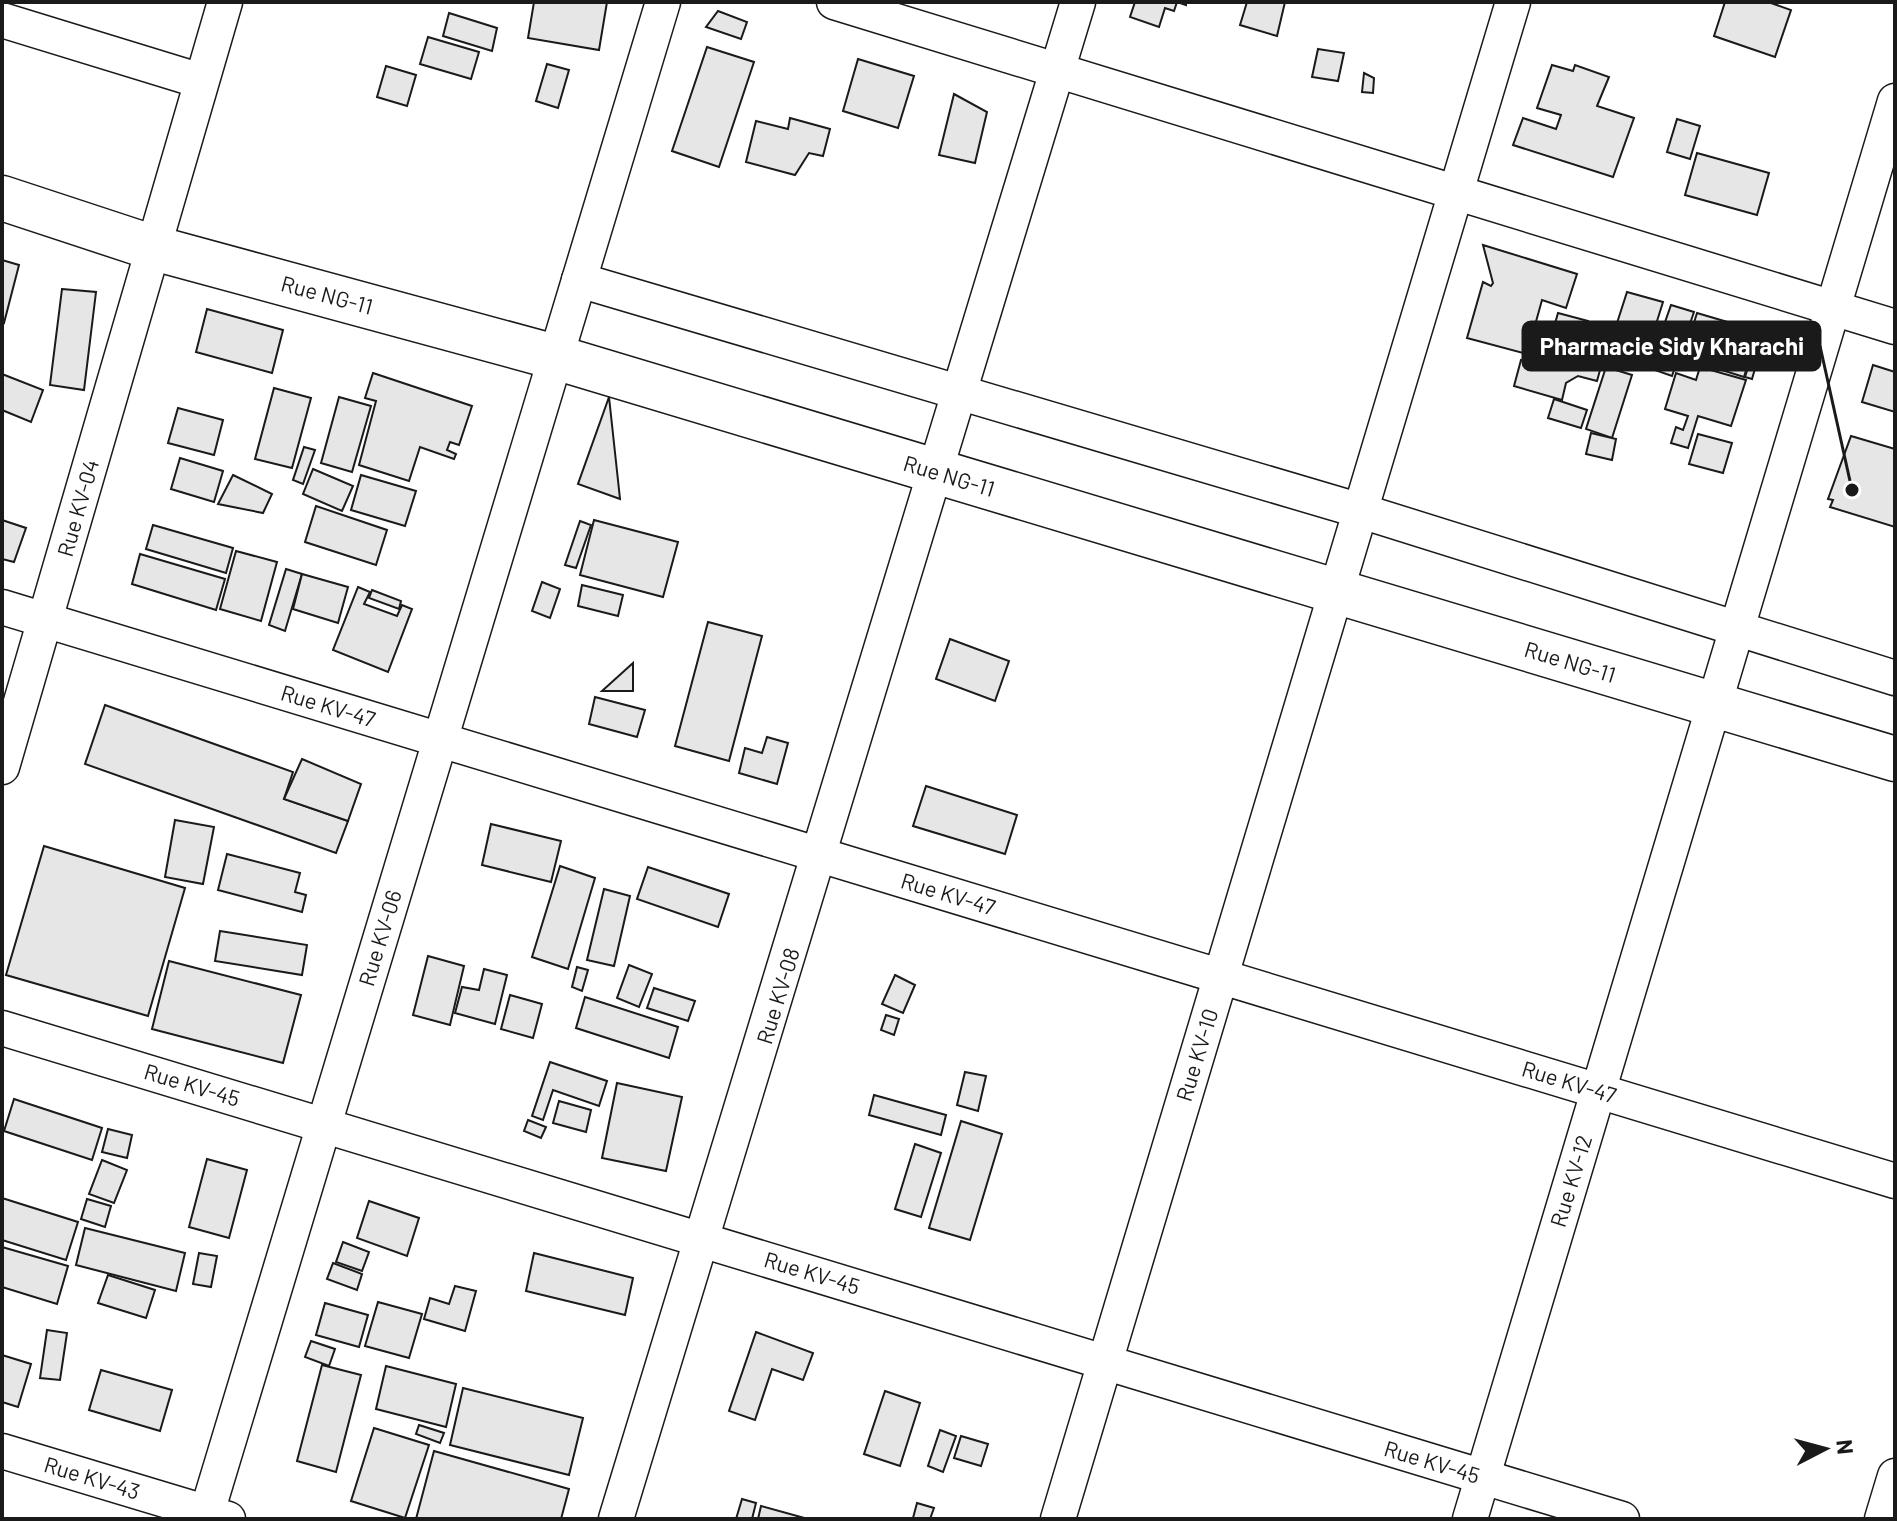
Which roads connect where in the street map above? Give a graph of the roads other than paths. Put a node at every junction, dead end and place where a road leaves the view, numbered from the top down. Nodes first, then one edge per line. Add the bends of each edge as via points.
1 (225, 2) edge
2 (663, 2) edge
3 (834, 2) edge
4 (1078, 2) edge
5 (1513, 2) edge
6 (2, 20) edge
7 (1057, 70) junction
8 (201, 81) junction
9 (1895, 101) edge
10 (1456, 193) junction
11 (2, 198) edge
12 (154, 248) junction
13 (579, 280) junction
14 (1833, 308) junction
15 (1895, 327) edge
16 (555, 357) junction
17 (960, 395) junction
18 (936, 472) junction
19 (1361, 511) junction
20 (1336, 591) junction
21 (2, 607) edge
22 (45, 620) junction
23 (1736, 629) junction
24 (1895, 678) edge
25 (1713, 705) junction
26 (440, 740) junction
27 (1895, 759) edge
28 (2, 767) edge
29 (821, 855) junction
30 (1220, 977) junction
31 (2, 1028) edge
32 (1598, 1091) junction
33 (323, 1125) junction
34 (1895, 1181) edge
35 (704, 1241) junction
36 (1105, 1362) junction
37 (2, 1451) edge
38 (1895, 1476) edge
39 (1483, 1477) junction
40 (213, 1517) edge
41 (616, 1519) edge
42 (1058, 1519) edge
43 (1470, 1519) edge
44 (1622, 1519) edge
45 (1882, 1519) edge

1 - 8 street, Rue KV-04
2 - 13 street, Rue KV-06
3 - 7 street
4 - 7 street, Rue KV-08
5 - 10 street, Rue KV-10
6 - 8 street
7 - 10 street
7 - 17 street, Rue KV-08
8 - 12 street, Rue KV-04
9 - 14 street, Rue KV-12
10 - 14 street
10 - 19 street, Rue KV-10
11 - 12 street, Rue NG-11
12 - 16 street, Rue NG-11
12 - 22 street, Rue KV-04
13 - 16 street, Rue KV-06
13 - 17 street
14 - 15 street
14 - 23 street, Rue KV-12
16 - 18 street, Rue NG-11
16 - 26 street, Rue KV-06
17 - 18 street, Rue KV-08
17 - 19 street
18 - 20 street, Rue NG-11
18 - 29 street, Rue KV-08
19 - 20 street, Rue KV-10
19 - 23 street
20 - 25 street, Rue NG-11
20 - 30 street, Rue KV-10
21 - 22 street, Rue KV-47
22 - 26 street, Rue KV-47
22 - 28 street, Rue KV-04
23 - 24 street
23 - 25 street, Rue KV-12
25 - 27 street, Rue NG-11
25 - 32 street, Rue KV-12
26 - 29 street, Rue KV-47
26 - 33 street, Rue KV-06
29 - 30 street, Rue KV-47
29 - 35 street, Rue KV-08
30 - 32 street, Rue KV-47
30 - 36 street, Rue KV-10
31 - 33 street, Rue KV-45
32 - 34 street, Rue KV-47
32 - 39 street, Rue KV-12
33 - 35 street, Rue KV-45
33 - 40 street, Rue KV-06
35 - 36 street, Rue KV-45
35 - 41 street, Rue KV-08
36 - 39 street, Rue KV-45
36 - 42 street, Rue KV-10
37 - 40 street, Rue KV-43
38 - 45 street
39 - 43 street, Rue KV-12
39 - 44 street, Rue KV-45

